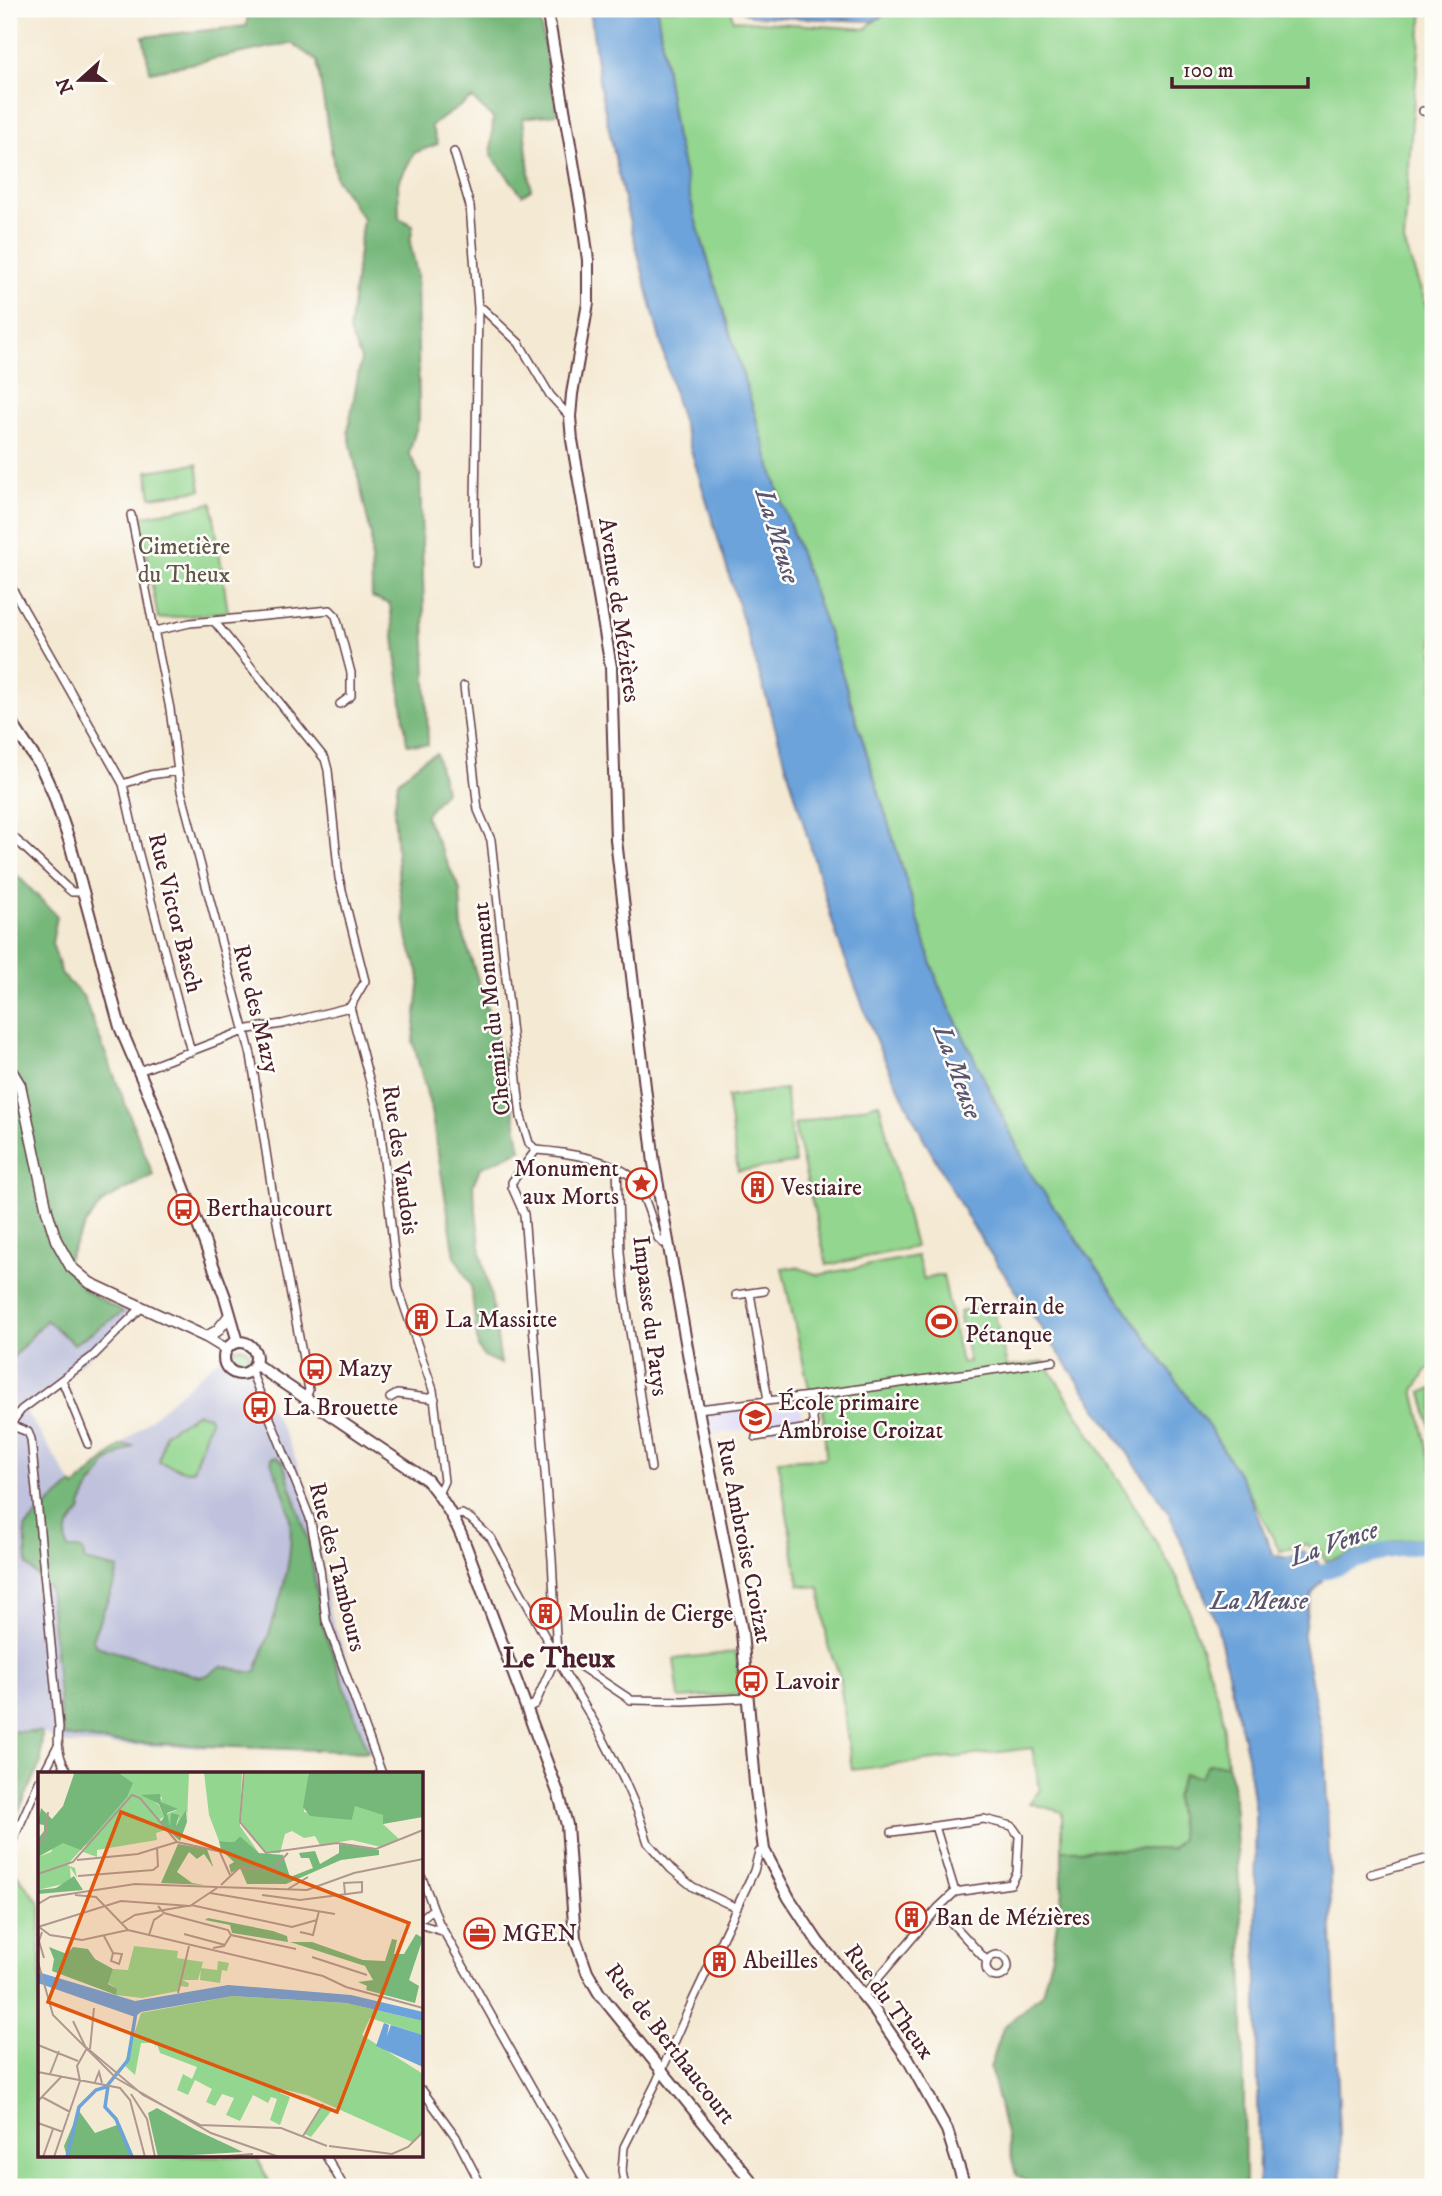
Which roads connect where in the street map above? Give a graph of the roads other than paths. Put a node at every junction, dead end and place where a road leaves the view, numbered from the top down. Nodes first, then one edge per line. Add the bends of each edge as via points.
1 (547, 9) edge
2 (1423, 111) dead end
3 (1433, 113) edge
4 (454, 152) dead end
5 (478, 308) junction
6 (570, 417) junction
7 (131, 515) dead end
8 (476, 563) dead end
9 (9, 583) edge
10 (214, 621) junction
11 (155, 631) junction
12 (464, 687) dead end
13 (340, 704) dead end
14 (9, 719) edge
15 (178, 771) junction
16 (123, 784) junction
17 (9, 833) edge
18 (84, 892) junction
19 (350, 1007) junction
20 (245, 1031) junction
21 (191, 1052) junction
22 (9, 1067) edge
23 (139, 1071) junction
24 (536, 1150) junction
25 (617, 1168) junction
26 (667, 1242) junction
27 (764, 1291) dead end
28 (750, 1293) junction
29 (736, 1295) dead end
30 (141, 1308) junction
31 (230, 1315) junction
32 (206, 1337) junction
33 (238, 1342) junction
34 (226, 1349) junction
35 (1053, 1361) dead end
36 (253, 1368) junction
37 (62, 1380) junction
38 (810, 1396) junction
39 (306, 1397) junction
40 (390, 1398) dead end
41 (435, 1399) junction
42 (768, 1400) junction
43 (698, 1409) junction
44 (9, 1425) edge
45 (756, 1437) dead end
46 (88, 1444) dead end
47 (651, 1468) dead end
48 (438, 1494) junction
49 (453, 1516) junction
50 (558, 1655) junction
51 (747, 1698) junction
52 (527, 1708) junction
53 (57, 1748) junction
54 (44, 1772) edge
55 (68, 1772) edge
56 (381, 1772) edge
57 (38, 1784) edge
58 (935, 1826) junction
59 (891, 1832) dead end
60 (9, 1849) edge
61 (764, 1850) junction
62 (1433, 1857) edge
63 (1371, 1874) dead end
64 (424, 1884) edge
65 (955, 1892) junction
66 (737, 1908) junction
67 (938, 1908) junction
68 (433, 1909) junction
69 (424, 1916) edge
70 (424, 1926) edge
71 (443, 1931) junction
72 (987, 1961) dead end
73 (863, 1996) junction
74 (662, 2070) junction
75 (424, 2093) edge
76 (327, 2158) edge
77 (344, 2187) edge
78 (482, 2187) edge
79 (589, 2187) edge
80 (625, 2187) edge
81 (756, 2187) edge
82 (965, 2187) edge

1 - 6 main road, Avenue de Mézières via 588,260 588,303
2 - 3 street
4 - 5 street via 470,206
5 - 6 street via 519,343 550,395
5 - 8 street
6 - 26 main road, Avenue de Mézières via 611,667 616,840
7 - 11 street, Rue des Mazy
9 - 16 street, Rue Victor Basch
10 - 11 street
10 - 13 street via 330,610 336,616 352,684 351,696
10 - 19 street via 325,759 339,878 365,981
11 - 15 street, Rue des Mazy
12 - 24 street, Chemin du Monument via 478,810 493,853 521,1117
14 - 18 main road via 53,793
15 - 16 street
15 - 20 street, Rue des Mazy
16 - 21 street, Rue Victor Basch
17 - 18 street via 65,887
18 - 23 main road via 120,1027
19 - 20 street
19 - 41 street, Rue des Vaudois via 379,1116 398,1288
20 - 21 street
20 - 39 street, Rue des Mazy via 309,1390
21 - 23 street
22 - 30 street via 20,1085 56,1240 71,1267 90,1283
23 - 31 main road
24 - 25 street
24 - 50 street via 512,1187 524,1214
25 - 26 street via 633,1178 658,1238
25 - 47 street, Impasse du Patys via 624,1292
26 - 43 main road, Rue Ambroise Croizat
27 - 28 street
28 - 29 street
28 - 42 street
30 - 32 street
30 - 37 street
31 - 32 street
31 - 33 main road
32 - 34 street
33 - 34 main road
33 - 36 main road via 253,1348 257,1359
34 - 36 main road via 228,1370 237,1375
35 - 38 street
36 - 39 main road, Rue de Berthaucourt
36 - 56 street, Rue des Tambours via 310,1518 326,1620
37 - 44 street via 21,1410
37 - 46 street
38 - 42 street
38 - 45 street via 814,1427
39 - 48 main road, Rue de Berthaucourt via 426,1480
40 - 41 street via 397,1394
41 - 48 street, Rue des Vaudois via 444,1482
42 - 43 street
43 - 51 main road, Rue Ambroise Croizat via 742,1632
44 - 53 street via 28,1432 31,1440 59,1727
48 - 49 main road, Rue de Berthaucourt
49 - 50 street via 471,1519 491,1538
49 - 52 main road, Rue de Berthaucourt
50 - 51 street via 631,1700
50 - 52 street via 535,1704
50 - 66 street via 624,1780 648,1843 693,1887
51 - 61 main road, Rue Ambroise Croizat
52 - 74 main road, Rue de Berthaucourt via 567,1825 575,1938 587,1972
53 - 54 street
53 - 55 street
57 - 60 street
58 - 59 street
58 - 65 street
58 - 65 street via 984,1819 1012,1826 1019,1836 1017,1873 1011,1884
61 - 66 street via 759,1852
61 - 73 main road, Rue du Theux via 818,1942
62 - 63 street
64 - 68 street
65 - 67 street
66 - 74 street
67 - 72 street
67 - 73 street
68 - 69 street
68 - 71 street
70 - 71 street
71 - 79 street
73 - 82 main road, Rue du Theux via 908,2059 947,2130
74 - 80 street via 624,2147
74 - 81 main road, Rue de Berthaucourt
75 - 78 street via 456,2137
76 - 77 street

